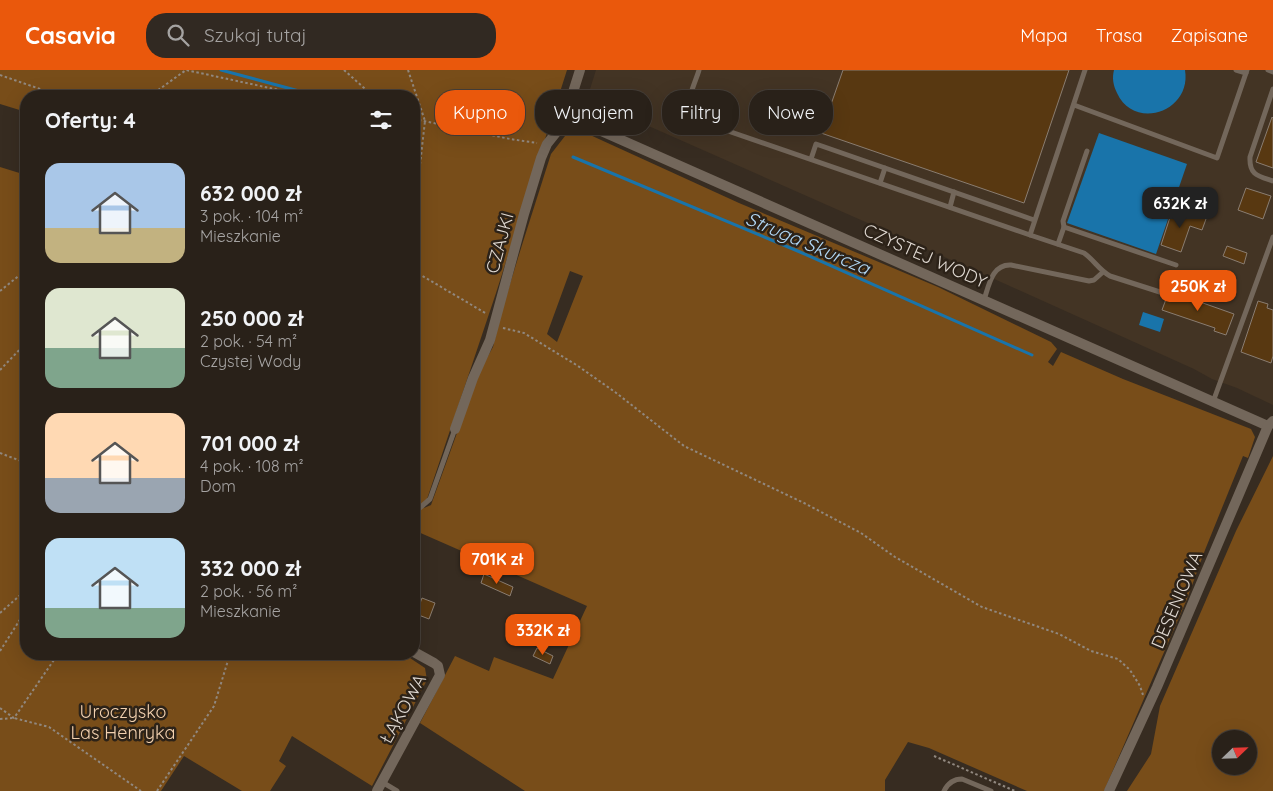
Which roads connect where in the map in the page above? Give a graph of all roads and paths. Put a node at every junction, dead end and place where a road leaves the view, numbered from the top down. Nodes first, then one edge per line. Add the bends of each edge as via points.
1 (344, 70) edge
2 (408, 70) edge
3 (580, 70) edge
4 (699, 70) edge
5 (1085, 70) edge
6 (1236, 70) edge
7 (1268, 70) edge
8 (1247, 72) edge
9 (1273, 72) edge
10 (0, 75) edge
11 (1273, 89) edge
12 (43, 90) edge
13 (158, 90) edge
14 (279, 90) edge
15 (366, 90) edge
16 (415, 90) edge
17 (573, 90) edge
18 (1074, 105) junction
19 (420, 106) edge
20 (420, 120) edge
21 (425, 121) junction
22 (554, 135) edge
23 (612, 135) edge
24 (547, 144) junction
25 (1087, 151) dead end
26 (811, 159) junction
27 (420, 165) edge
28 (885, 168) junction
29 (1273, 181) edge
30 (880, 183) junction
31 (954, 192) junction
32 (950, 207) junction
33 (1034, 220) junction
34 (1064, 227) junction
35 (1030, 234) junction
36 (1273, 237) edge
37 (1058, 244) junction
38 (1176, 265) dead end
39 (1103, 272) junction
40 (20, 275) edge
41 (420, 275) edge
42 (0, 291) edge
43 (1163, 294) dead end
44 (984, 300) junction
45 (495, 322) junction
46 (20, 350) edge
47 (0, 370) edge
48 (1213, 402) junction
49 (1271, 424) edge
50 (455, 429) joint
51 (0, 453) edge
52 (20, 461) edge
53 (420, 508) edge
54 (20, 595) edge
55 (0, 613) edge
56 (20, 620) edge
57 (0, 651) edge
58 (420, 655) edge
59 (54, 660) edge
60 (228, 660) edge
61 (0, 708) edge
62 (1147, 709) junction
63 (14, 718) junction
64 (0, 719) edge
65 (934, 756) dead end
66 (379, 786) edge
67 (141, 791) edge
68 (157, 791) edge
69 (397, 791) edge
70 (944, 791) edge
71 (991, 791) edge
72 (1015, 791) edge
73 (1109, 791) edge

1 - 15 path
2 - 16 path
3 - 17 street
4 - 26 lane via 688,106 699,121
5 - 18 lane
6 - 8 lane
7 - 9 lane
8 - 18 lane via 1217,158
10 - 12 path
11 - 29 lane via 1249,163 1254,173
13 - 14 path via 186,70
18 - 33 lane
19 - 21 path
20 - 21 path
21 - 24 path
21 - 27 path
22 - 24 street, CZAJKI
23 - 44 street, CZYSTEJ WODY
24 - 45 street, CZAJKI
25 - 34 lane via 1063,221
26 - 28 lane via 816,144
26 - 30 lane
28 - 30 lane
28 - 31 lane
30 - 32 lane
31 - 32 lane
31 - 33 lane
32 - 35 lane
33 - 35 lane
34 - 37 lane
34 - 38 lane
35 - 37 lane
36 - 48 lane
37 - 39 lane via 1084,253
39 - 43 lane
39 - 44 lane via 1089,281 1011,265 1000,266
40 - 42 path
41 - 45 path
44 - 48 street, CZYSTEJ WODY
45 - 50 street, CZAJKI
45 - 62 path via 524,334 578,366 684,446 861,533 895,557 982,607 1118,659 1140,686
46 - 47 path
48 - 49 street, CZYSTEJ WODY
49 - 62 street, DESENIOWA
50 - 53 lane via 430,499
51 - 52 path
54 - 55 path
56 - 57 path
58 - 66 street, ŁĄKOWA via 438,666 440,675
59 - 63 path
60 - 68 path via 214,706
61 - 63 path
62 - 73 street, DESENIOWA
63 - 64 path
63 - 67 path via 49,727
65 - 72 path
66 - 69 lane
70 - 71 lane via 948,784 962,779

